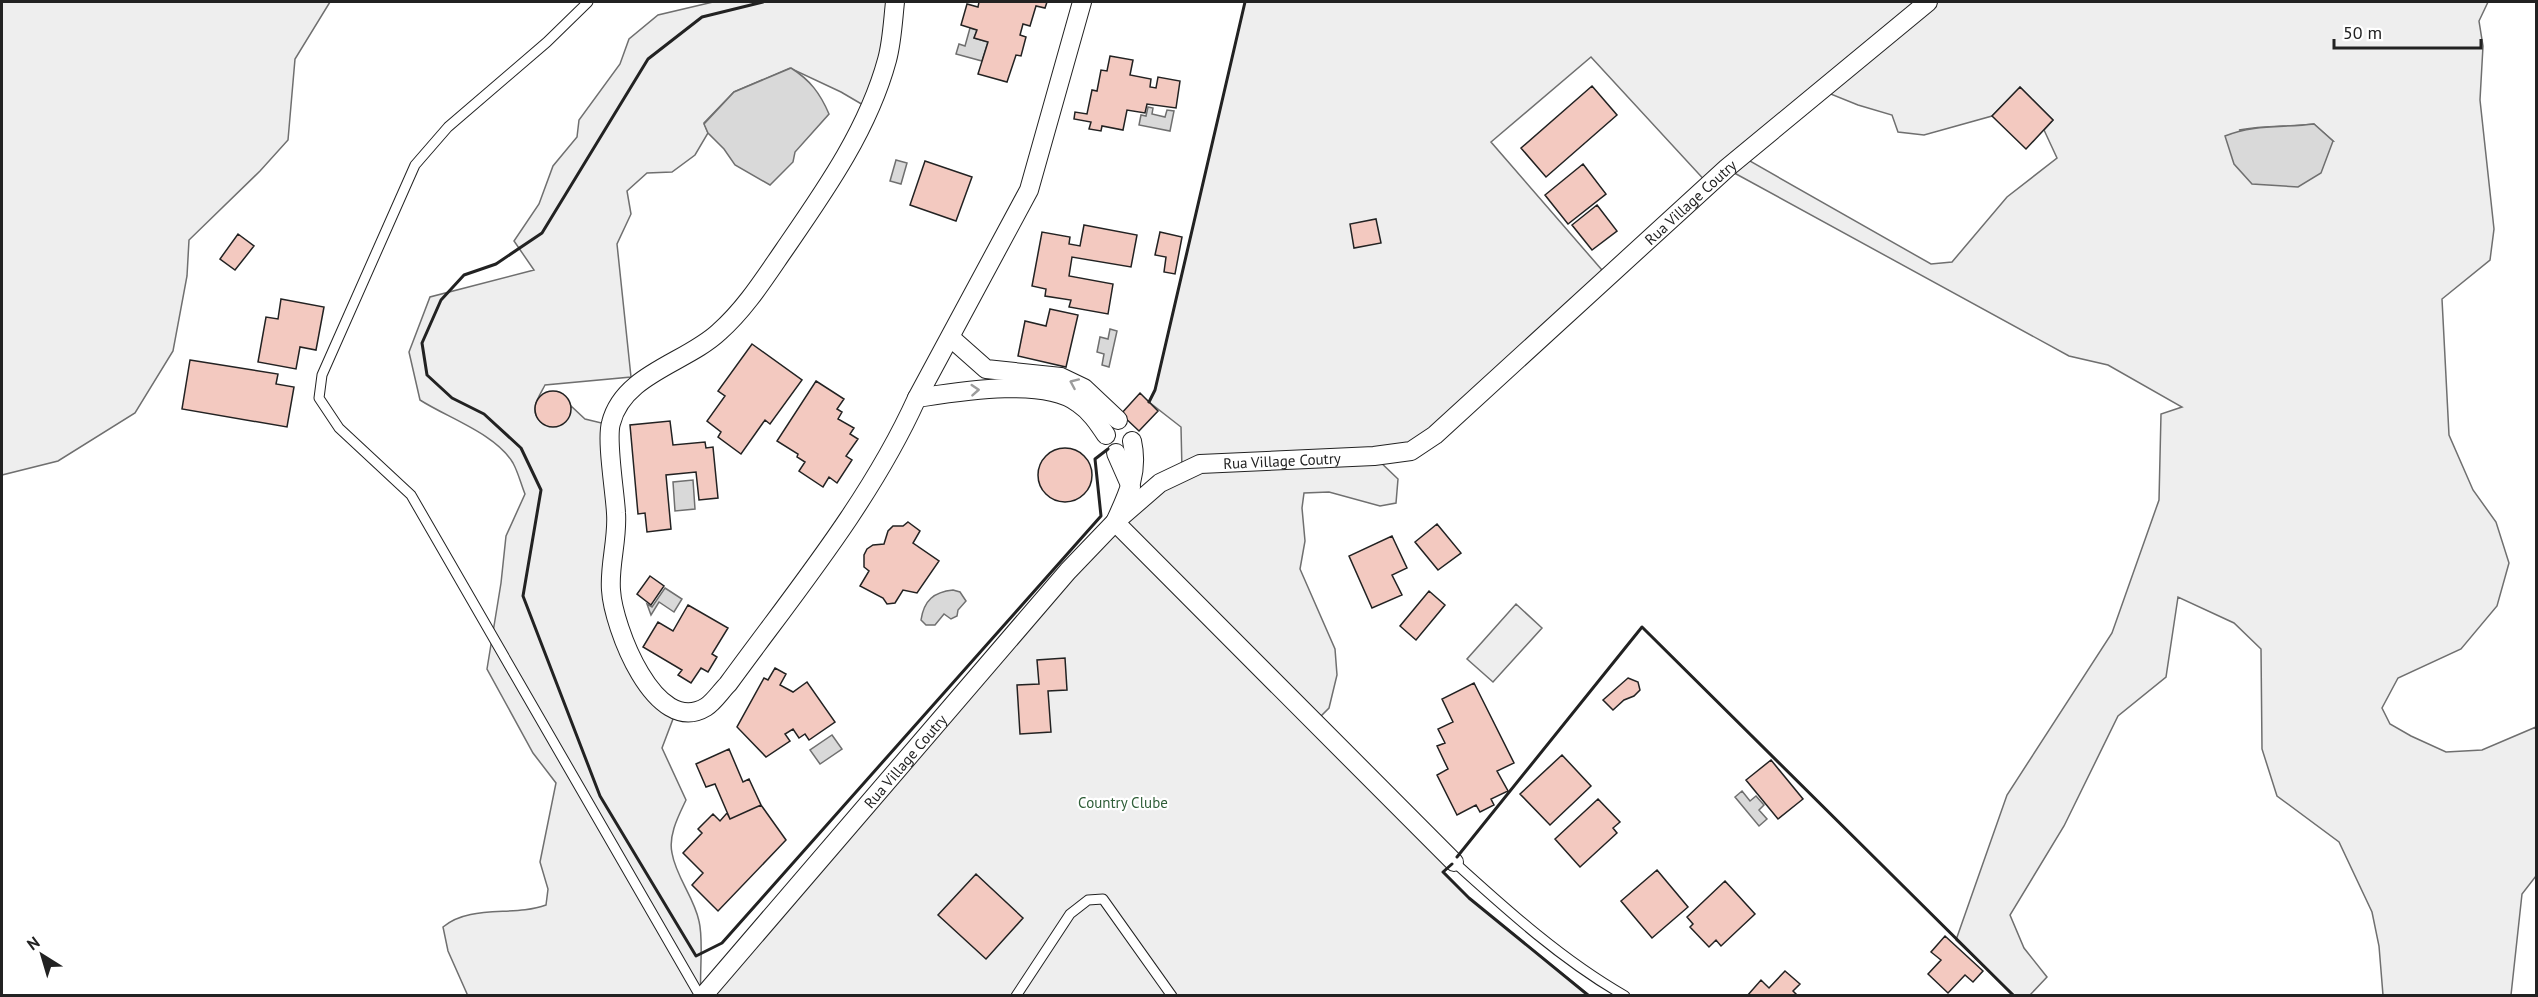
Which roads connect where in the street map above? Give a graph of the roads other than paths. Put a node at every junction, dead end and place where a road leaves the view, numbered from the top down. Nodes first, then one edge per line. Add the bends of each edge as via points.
1 (588, 2) edge
2 (895, 2) edge
3 (1082, 2) edge
4 (1928, 2) edge
5 (951, 338) junction
6 (917, 398) junction
7 (1118, 420) dead end
8 (1106, 435) dead end
9 (1132, 441) dead end
10 (1116, 453) dead end
11 (1131, 487) junction
12 (1115, 522) junction
13 (1454, 862) joint
14 (701, 996) edge
15 (1016, 996) edge
16 (1172, 996) edge
17 (1625, 996) edge

1 - 14 lane via 448,127 415,165 322,375 319,398 339,428 411,495
2 - 6 street via 887,59 870,109 824,192 748,302 718,333 631,389 617,406 610,425 617,516 611,590 620,633 647,685 660,700 676,711 687,712 706,707 728,684 842,528
3 - 5 street via 1029,190
4 - 12 street, Rua Village Coutry via 1734,162 1435,435 1411,452 1200,464 1160,483
5 - 6 street
7 -> 5 street via 1084,388 1061,377 986,369
6 -> 8 street via 975,389 1031,389 1058,394 1077,401
9 - 11 street via 1136,458
10 - 11 street
11 - 12 street
12 - 13 street
12 - 14 street, Rua Village Coutry via 1068,571
13 - 17 lane via 1513,916
15 - 16 lane via 1070,914 1088,900 1104,899

